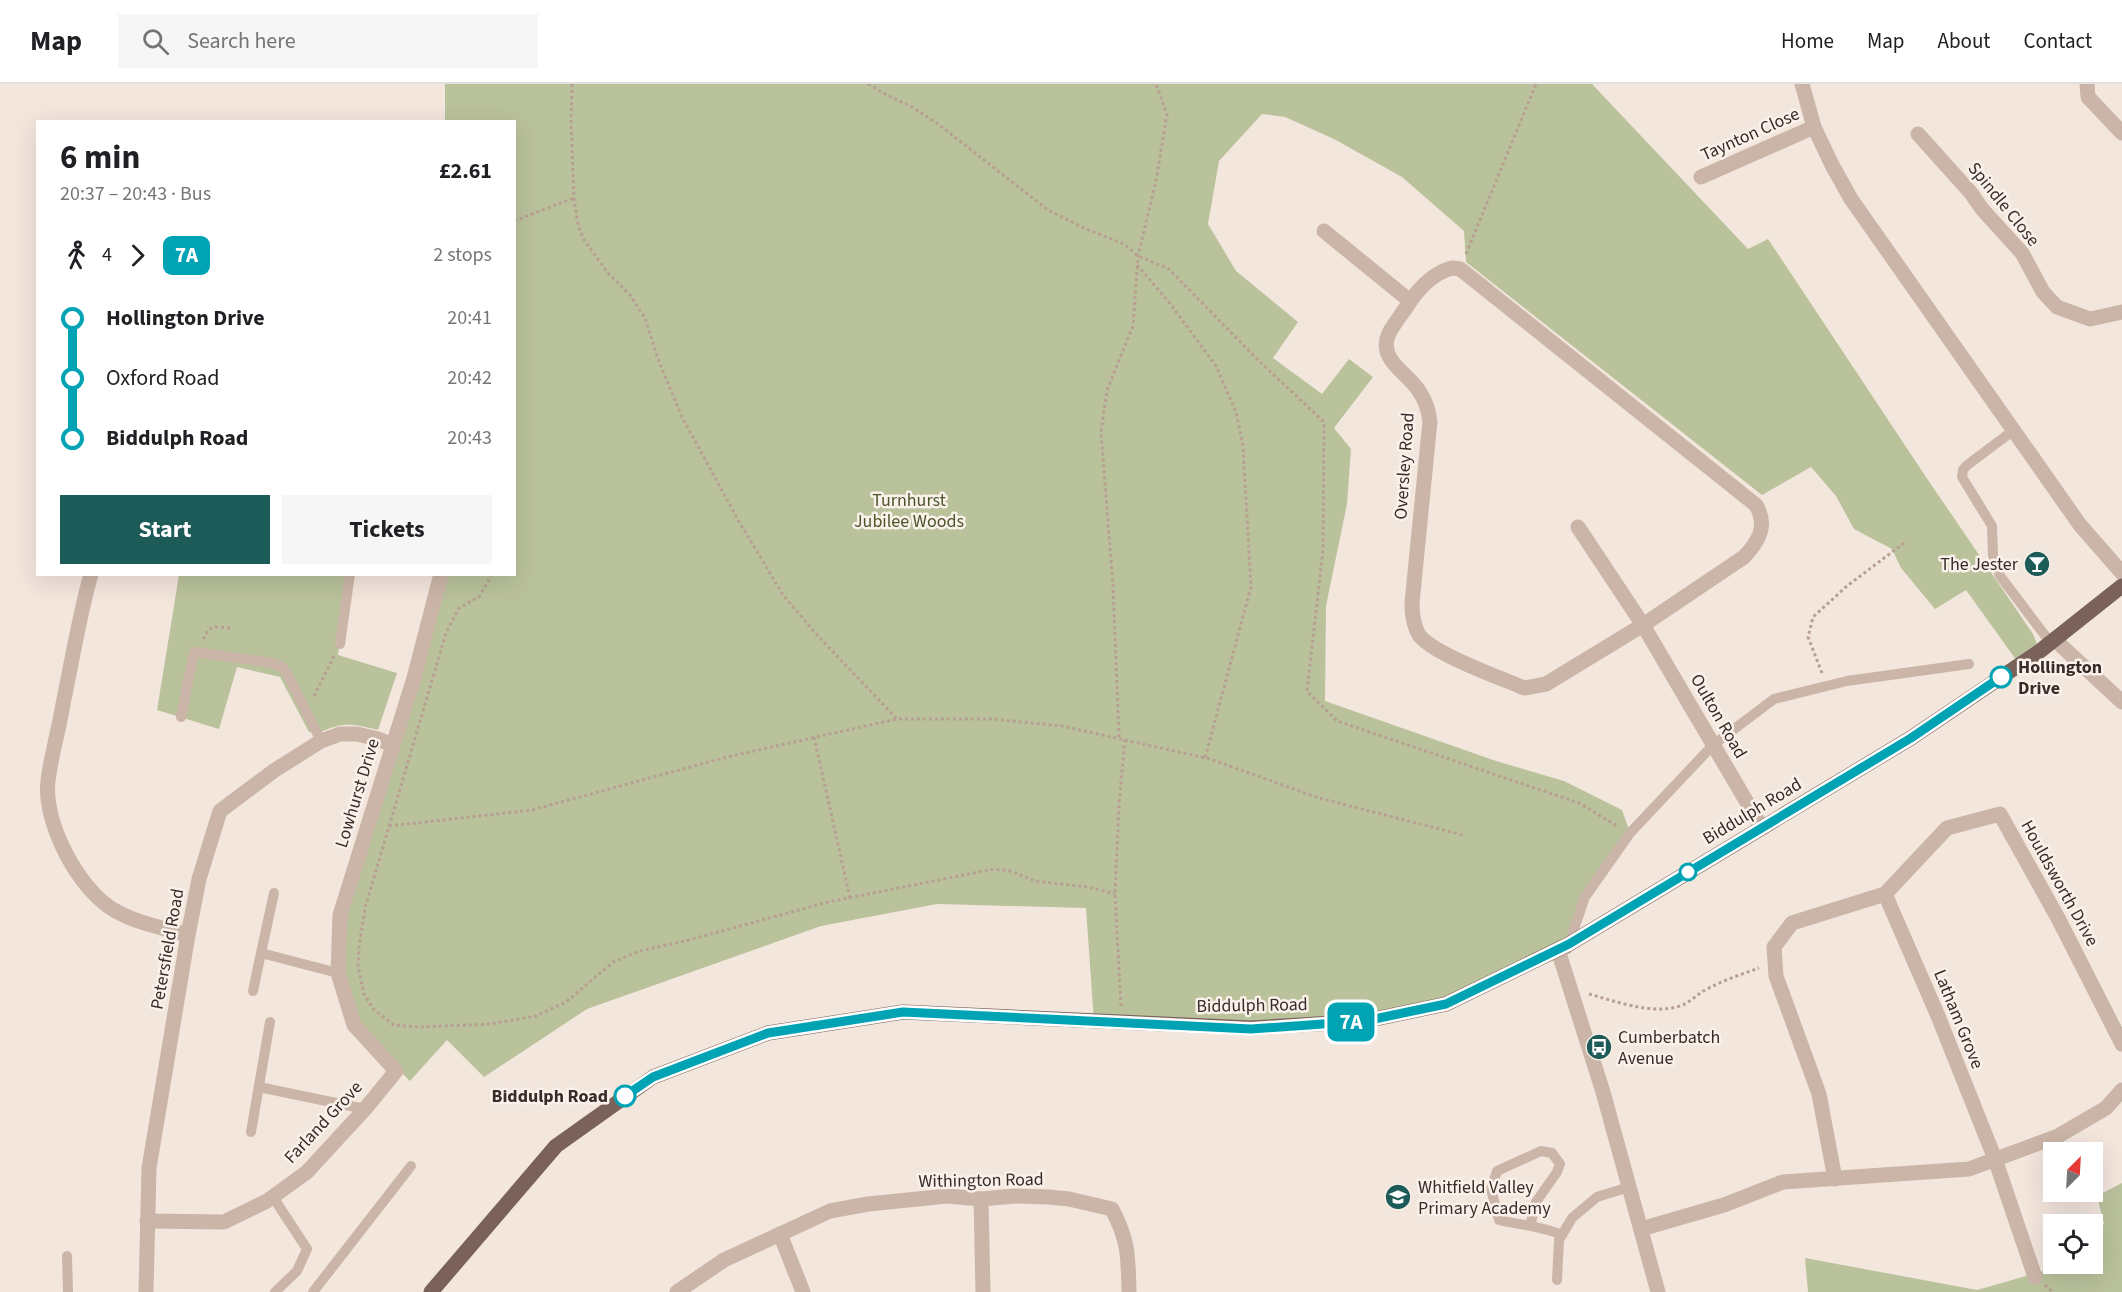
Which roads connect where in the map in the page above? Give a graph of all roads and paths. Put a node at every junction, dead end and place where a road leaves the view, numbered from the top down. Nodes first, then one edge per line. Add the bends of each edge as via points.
1 (572, 84) edge
2 (868, 84) edge
3 (1156, 84) edge
4 (1536, 84) edge
5 (1802, 84) edge
6 (2087, 84) edge
7 (1814, 127) junction
8 (2122, 133) edge
9 (1918, 134) dead end
10 (1701, 177) dead end
11 (574, 198) junction
12 (516, 220) edge
13 (1324, 231) dead end
14 (1138, 256) junction
15 (1137, 265) junction
16 (1460, 269) junction
17 (1410, 301) junction
18 (2122, 312) edge
19 (2014, 430) junction
20 (1578, 527) dead end
21 (1904, 543) dead end
22 (2122, 573) edge
23 (90, 576) edge
24 (350, 576) edge
25 (440, 576) edge
26 (491, 576) edge
27 (2122, 586) edge
28 (1643, 625) junction
29 (230, 628) dead end
30 (2052, 641) junction
31 (340, 644) joint
32 (202, 653) junction
33 (1969, 664) dead end
34 (1827, 686) junction
35 (2122, 702) edge
36 (307, 711) junction
37 (182, 717) dead end
38 (897, 719) junction
39 (813, 737) junction
40 (1119, 737) junction
41 (1125, 739) junction
42 (321, 741) junction
43 (392, 745) junction
44 (1713, 745) junction
45 (1205, 758) junction
46 (389, 826) junction
47 (1762, 828) junction
48 (1630, 833) junction
49 (1463, 835) dead end
50 (274, 893) dead end
51 (1115, 894) junction
52 (1885, 894) junction
53 (850, 898) junction
54 (188, 935) junction
55 (1563, 947) junction
56 (261, 953) junction
57 (1775, 962) junction
58 (338, 974) junction
59 (1570, 988) junction
60 (253, 991) dead end
61 (270, 1022) dead end
62 (1122, 1023) junction
63 (354, 1025) joint
64 (2122, 1044) edge
65 (259, 1088) junction
66 (2122, 1090) edge
67 (365, 1109) junction
68 (251, 1132) dead end
69 (1995, 1160) junction
70 (411, 1166) dead end
71 (1836, 1179) junction
72 (1629, 1187) junction
73 (273, 1197) junction
74 (981, 1199) junction
75 (147, 1221) junction
76 (1530, 1226) junction
77 (1641, 1229) junction
78 (780, 1234) junction
79 (1562, 1235) junction
80 (67, 1256) dead end
81 (2035, 1277) dead end
82 (1557, 1280) dead end
83 (68, 1292) edge
84 (146, 1292) edge
85 (275, 1292) edge
86 (313, 1292) edge
87 (431, 1292) edge
88 (677, 1292) edge
89 (803, 1292) edge
90 (982, 1292) edge
91 (1129, 1292) edge
92 (1658, 1292) edge

1 - 11 path
2 - 14 path via 938,124 1048,210 1124,243
3 - 14 path via 1167,114
4 - 16 path
5 - 7 street
6 - 8 street via 2088,97
7 - 10 street, Taynton Close
7 - 19 street via 1851,198
9 - 18 street, Spindle Close via 2022,253 2043,291 2057,306 2090,319
11 - 12 path
11 - 38 path via 584,240 645,318 682,417 783,595
13 - 17 street
14 - 15 path
14 - 48 path via 1169,269 1324,422 1323,550 1307,691 1337,721 1579,803
15 - 40 path via 1133,327 1107,390 1101,432
15 - 45 path via 1170,302 1216,366 1236,412 1243,446 1251,587
16 - 17 street, Oversley Road via 1441,270
16 - 28 street, Oversley Road via 1756,505 1762,514 1756,545 1744,557
17 - 28 street, Oversley Road via 1389,334 1386,347 1395,366 1427,404 1430,421 1412,603 1418,633 1430,646 1524,688 1546,684
19 - 22 street via 2080,525
19 - 30 lane via 1966,466 1962,477 1992,526 1993,555 2000,576
20 - 28 street, Oulton Road
21 - 34 path via 1813,617 1808,637
23 - 54 street via 48,783 51,817 62,848 96,898 135,920
24 - 31 lane
25 - 43 street, Lowhurst Drive
26 - 46 path via 479,597 459,608 446,633
27 - 30 main road, Biddulph Road
28 - 44 street, Oulton Road
29 - 32 path via 209,629 203,636
30 - 35 street
30 - 47 main road, Biddulph Road via 1911,738
31 - 36 path
32 - 36 lane via 272,663 282,668
32 - 37 lane via 194,652
33 - 34 lane
34 - 44 lane via 1774,699
36 - 42 lane
38 - 39 path
38 - 40 path via 992,719
39 - 46 path via 727,756 532,810
39 - 53 path
40 - 41 path
41 - 45 path
41 - 51 path
42 - 43 street, Petersfield Road via 340,734 357,734
42 - 54 street, Petersfield Road via 220,811 199,879
43 - 58 street, Lowhurst Drive via 340,915
44 - 47 street, Oulton Road
44 - 48 lane
45 - 49 path via 1319,798
46 - 53 path via 365,908 358,967 364,994 374,1010 394,1026 490,1024 536,1016 566,1002 613,962 639,951
47 - 55 main road, Biddulph Road
48 - 55 lane via 1585,897
50 - 56 lane
51 - 53 path via 1035,881 994,869
51 - 62 path
52 - 57 street, Houldsworth Drive via 1792,923 1774,947
52 - 64 street, Houldsworth Drive via 1947,828 2000,814
52 - 69 street, Latham Grove
54 - 75 street, Petersfield Road via 149,1168
55 - 59 street
55 - 62 main road, Biddulph Road via 1446,1004 1365,1021 1251,1029
56 - 58 lane
56 - 60 lane
57 - 59 path via 1722,981 1674,1008 1624,1004
57 - 71 street, Houldsworth Drive via 1776,976 1819,1094
58 - 63 street, Lowhurst Drive
59 - 72 street
61 - 65 lane
62 - 87 main road, Biddulph Road via 903,1012 768,1033 653,1077 556,1146
63 - 67 street, Farland Grove via 396,1071
65 - 67 lane
65 - 68 lane
66 - 69 street via 2106,1108 2058,1136
67 - 73 street, Farland Grove via 307,1172
69 - 71 street via 1969,1169
69 - 81 street, Latham Grove
70 - 86 lane
71 - 77 street via 1784,1182
72 - 77 street
72 - 79 lane via 1597,1197 1572,1218
73 - 75 street, Farland Grove via 224,1221
73 - 85 lane via 307,1249 297,1271
74 - 78 street, Withington Road via 947,1196 868,1204 830,1211
74 - 90 street
74 - 91 street, Withington Road via 1048,1197 1112,1209 1128,1248
75 - 84 street, Petersfield Road
76 - 76 lane via 1499,1220 1491,1189 1497,1171 1541,1151 1552,1152 1560,1164 1536,1202
76 - 79 lane
77 - 92 street
78 - 88 street, Withington Road via 724,1260
78 - 89 street
79 - 82 lane
80 - 83 lane

